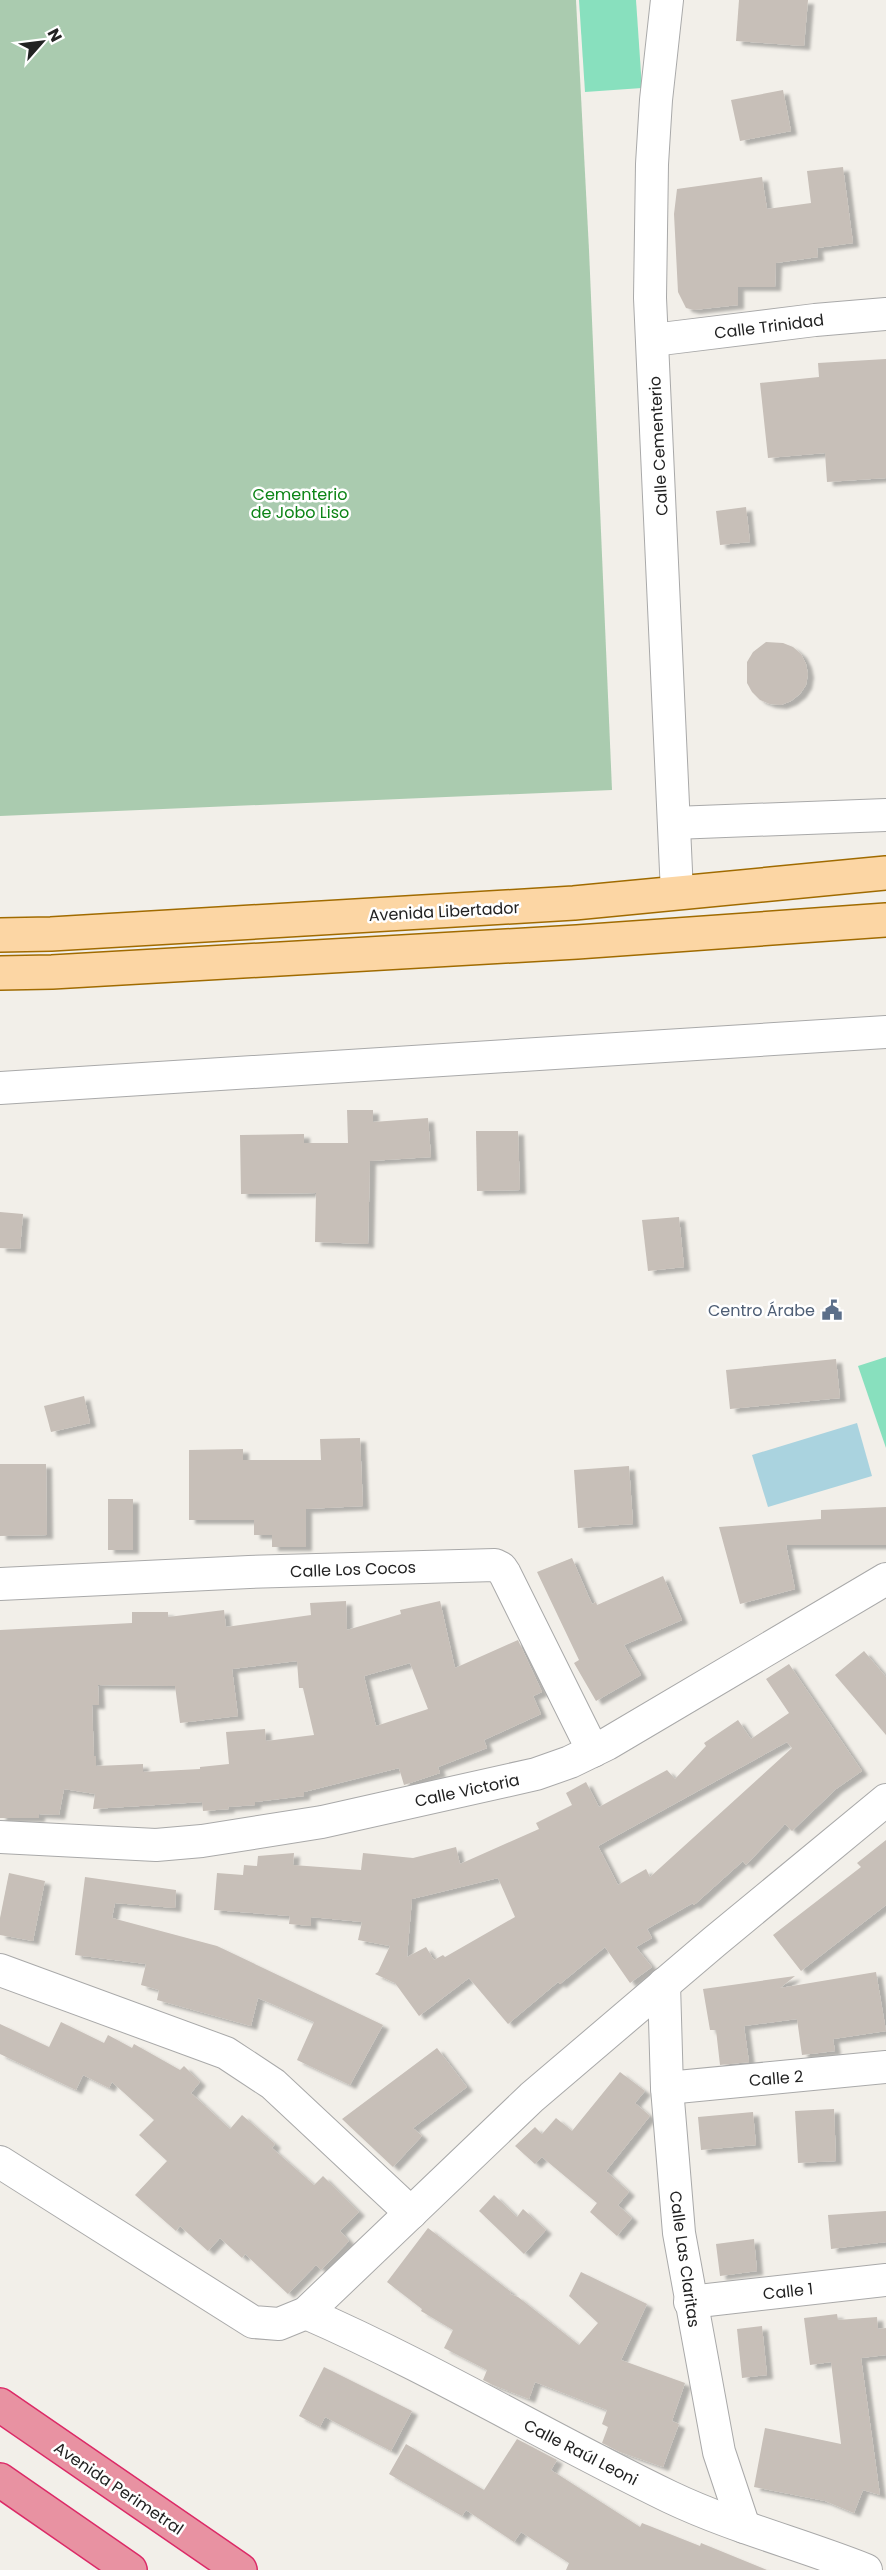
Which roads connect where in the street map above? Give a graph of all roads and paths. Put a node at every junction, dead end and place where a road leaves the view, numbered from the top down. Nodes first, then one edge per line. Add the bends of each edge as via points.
1 (667, 0) edge
2 (886, 314) edge
3 (653, 340) junction
4 (886, 815) edge
5 (674, 824) junction
6 (886, 873) edge
7 (677, 893) junction
8 (886, 920) edge
9 (0, 935) edge
10 (0, 973) edge
11 (886, 1032) edge
12 (0, 1088) edge
13 (886, 1579) edge
14 (0, 1584) edge
15 (593, 1751) junction
16 (886, 1800) edge
17 (0, 1837) edge
18 (0, 1970) edge
19 (664, 1984) junction
20 (886, 2067) edge
21 (667, 2088) junction
22 (0, 2162) edge
23 (411, 2213) junction
24 (886, 2280) edge
25 (690, 2302) junction
26 (306, 2313) junction
27 (0, 2405) edge
28 (0, 2480) edge
29 (744, 2527) junction
30 (130, 2570) edge
31 (240, 2570) edge
32 (866, 2570) edge

1 - 3 street, Calle Cementerio via 652,164
2 - 3 street, Calle Trinidad
3 - 5 street, Calle Cementerio
4 - 5 street
5 - 7 street, Calle Cementerio
6 - 7 main road, Avenida Libertador
7 - 9 main road, Avenida Libertador via 574,903
8 - 10 main road via 553,943
11 - 12 street
13 - 15 street, Calle Victoria
14 - 15 street, Calle Los Cocos via 495,1565 505,1574
15 - 17 street, Calle Victoria via 536,1774 256,1834 156,1845
16 - 19 street
18 - 23 street via 241,2061 273,2084
19 - 21 street, Calle Las Claritas
19 - 23 street via 532,2097
20 - 21 street, Calle 2
21 - 25 street, Calle Las Claritas via 679,2233
22 - 26 street via 253,2322 279,2324
23 - 26 street
24 - 25 street, Calle 1
25 - 29 street, Calle Las Claritas via 719,2452
26 - 29 street, Calle Raúl Leoni via 672,2498
27 - 31 highway, Avenida Perimetral
28 - 30 highway
29 - 32 street, Calle Raúl Leoni

